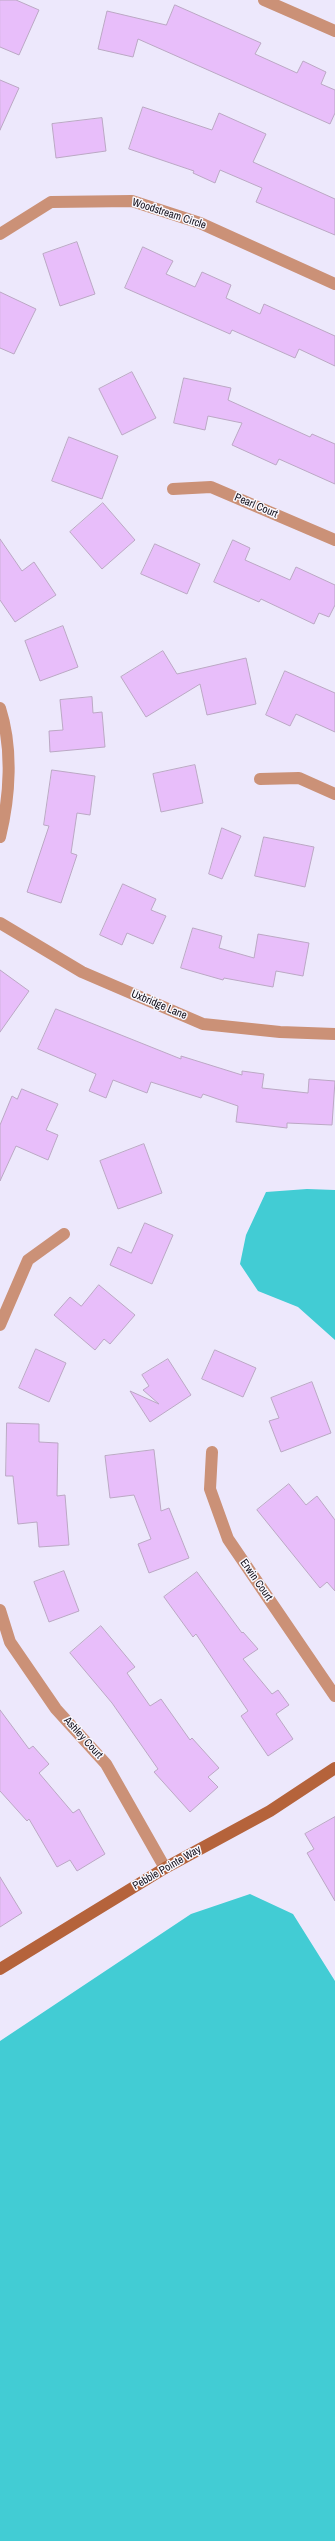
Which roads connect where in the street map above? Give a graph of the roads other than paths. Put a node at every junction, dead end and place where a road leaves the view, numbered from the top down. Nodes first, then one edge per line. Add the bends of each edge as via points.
1 (264, 0) edge
2 (335, 31) edge
3 (0, 234) edge
4 (335, 284) edge
5 (173, 489) dead end
6 (335, 540) edge
7 (0, 708) edge
8 (260, 779) dead end
9 (335, 794) edge
10 (0, 837) edge
11 (0, 923) edge
12 (335, 1034) edge
13 (64, 1234) dead end
14 (0, 1325) edge
15 (212, 1452) dead end
16 (0, 1610) edge
17 (335, 1696) edge
18 (335, 1768) edge
19 (166, 1868) junction
20 (0, 1969) edge

1 - 2 street
3 - 4 street, Woodstream Circle via 51,202 132,201 200,223
5 - 6 street, Pearl Court via 211,487
7 - 10 street via 5,723 9,774
8 - 9 street via 299,778
11 - 12 street, Uxbridge Lane via 82,972 203,1024 280,1032
13 - 14 street via 28,1260
15 - 17 street, Erwin Court via 210,1488 228,1539
16 - 19 street, Ashley Court via 10,1642 56,1709 106,1764
18 - 19 street, Pebble Pointe Way via 270,1811
19 - 20 street, Pebble Pointe Way

